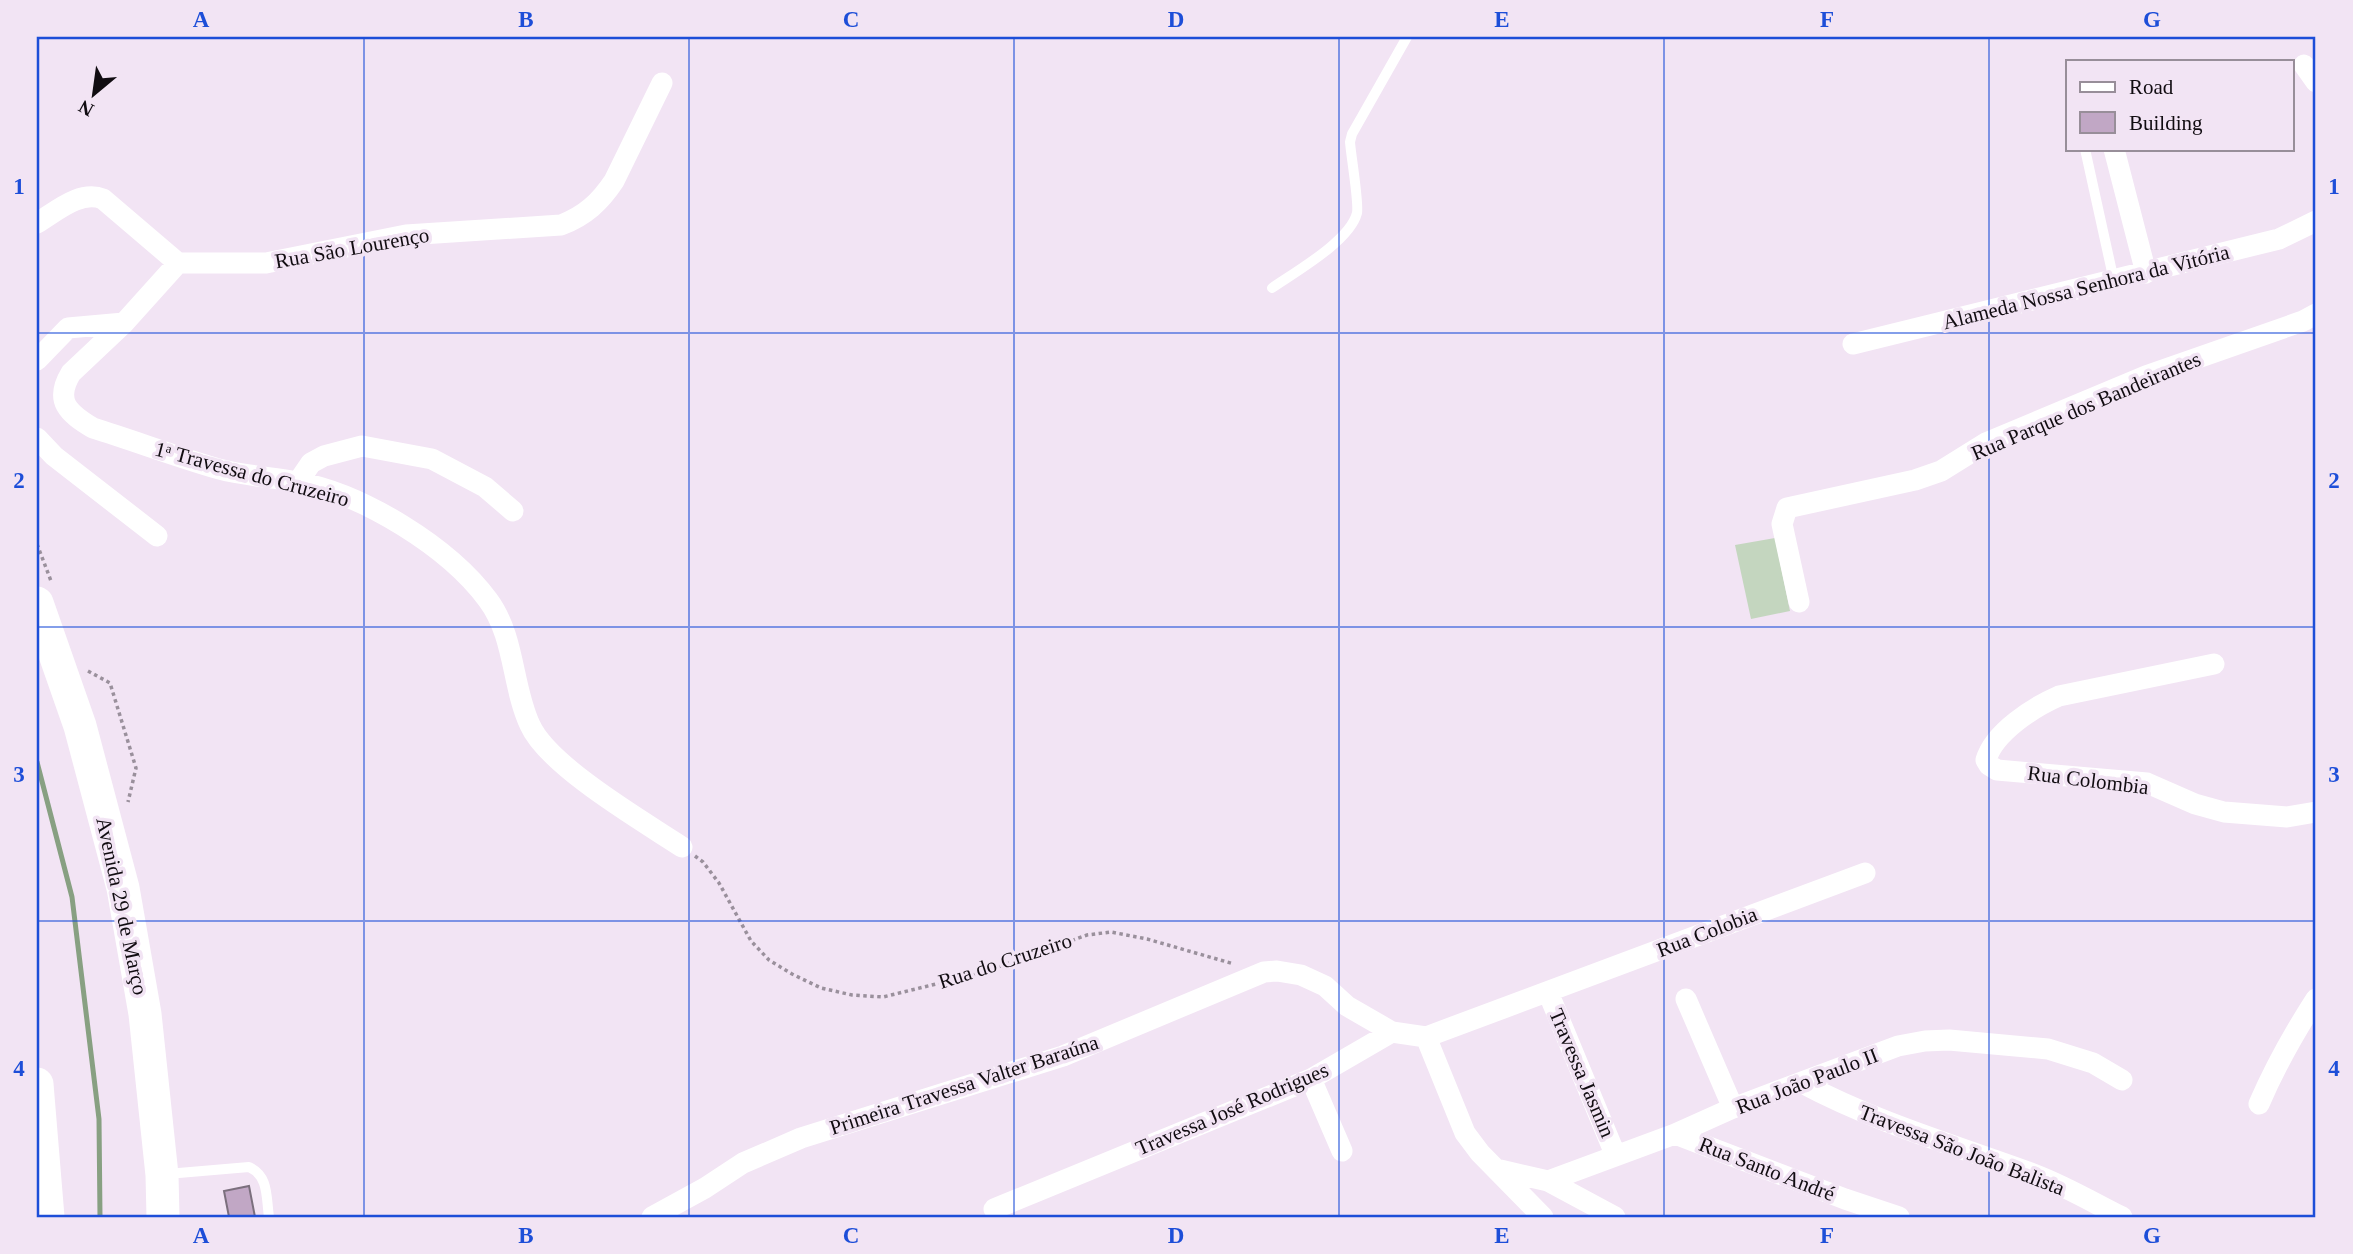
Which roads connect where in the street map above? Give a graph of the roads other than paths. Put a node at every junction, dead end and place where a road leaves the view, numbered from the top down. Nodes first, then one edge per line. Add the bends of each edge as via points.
1 (1407, 37) edge
2 (662, 83) dead end
3 (2085, 150) edge
4 (2114, 150) edge
5 (2316, 221) edge
6 (37, 223) edge
7 (178, 263) junction
8 (2146, 273) junction
9 (2114, 281) junction
10 (1272, 288) dead end
11 (2316, 314) edge
12 (124, 323) junction
13 (1853, 344) dead end
14 (37, 360) edge
15 (37, 438) edge
16 (298, 482) junction
17 (513, 512) dead end
18 (157, 536) dead end
19 (1799, 602) dead end
20 (37, 603) edge
21 (2214, 664) dead end
22 (2316, 812) edge
23 (682, 847) road end
24 (1865, 873) dead end
25 (1548, 992) junction
26 (1686, 999) dead end
27 (2316, 999) edge
28 (1392, 1032) junction
29 (1426, 1037) junction
30 (1311, 1079) junction
31 (2122, 1080) dead end
32 (1802, 1083) junction
33 (37, 1100) edge
34 (2259, 1104) dead end
35 (1733, 1108) junction
36 (1675, 1134) junction
37 (1342, 1151) dead end
38 (1615, 1154) junction
39 (1496, 1169) junction
40 (162, 1175) junction
41 (1548, 1181) junction
42 (994, 1209) dead end
43 (48, 1217) edge
44 (163, 1217) edge
45 (269, 1217) edge
46 (652, 1217) edge
47 (1543, 1217) edge
48 (1615, 1217) edge
49 (1899, 1217) edge
50 (2122, 1217) edge

1 - 10 lane via 1352,134 1357,213 1331,247
2 - 7 street, Rua São Lourenço via 604,196 579,218 561,225 406,235 266,263
3 - 9 lane
4 - 8 street
5 - 8 street, Alameda Nossa Senhora da Vitória via 2279,239
6 - 7 street via 87,195 94,196
7 - 12 street
8 - 9 street, Alameda Nossa Senhora da Vitória
9 - 13 street, Alameda Nossa Senhora da Vitória
11 - 19 street, Rua Parque dos Bandeirantes via 2146,376 1998,438 1941,471 1787,508 1782,524
12 - 14 street via 68,328
12 - 16 street, 1ᵃ Travessa do Cruzeiro via 66,382 66,407 76,418 93,428 220,469
15 - 18 street
16 - 17 street via 311,463 362,446 432,460 485,487
16 - 23 street, 1ᵃ Travessa do Cruzeiro via 351,498 402,526 468,577 489,602 503,630 530,726 546,748 608,798
20 - 40 main road, Avenida 29 de Março via 80,726 123,887 145,1014
21 - 22 street, Rua Colombia via 2059,696 2039,705 1997,738 1986,760 1997,770 2147,783 2224,813 2287,817
24 - 25 street, Rua Colobia
25 - 29 street
25 - 38 street, Travessa Jasmin
26 - 35 street
27 - 34 street
28 - 29 street
28 - 30 street, Travessa José Rodrigues
28 - 46 street, Primeira Travessa Valter Baraúna via 1347,1006 1325,986 1301,975 1264,972 1063,1056 801,1138 743,1163
29 - 39 street via 1465,1133
30 - 37 street
30 - 42 street, Travessa José Rodrigues
31 - 32 street, Rua João Paulo II via 2093,1063 2048,1049 1949,1040 1898,1046
32 - 35 street, Rua João Paulo II
32 - 50 street, Travessa São João Balista via 1911,1132 2038,1176
33 - 43 main road
35 - 36 street, Rua João Paulo II
36 - 38 street, Rua João Paulo II
36 - 49 street, Rua Santo André
38 - 41 street, Rua João Paulo II
39 - 41 street
39 - 47 street
40 - 44 main road, Avenida 29 de Março
40 - 45 lane via 249,1167 264,1178
41 - 48 street

